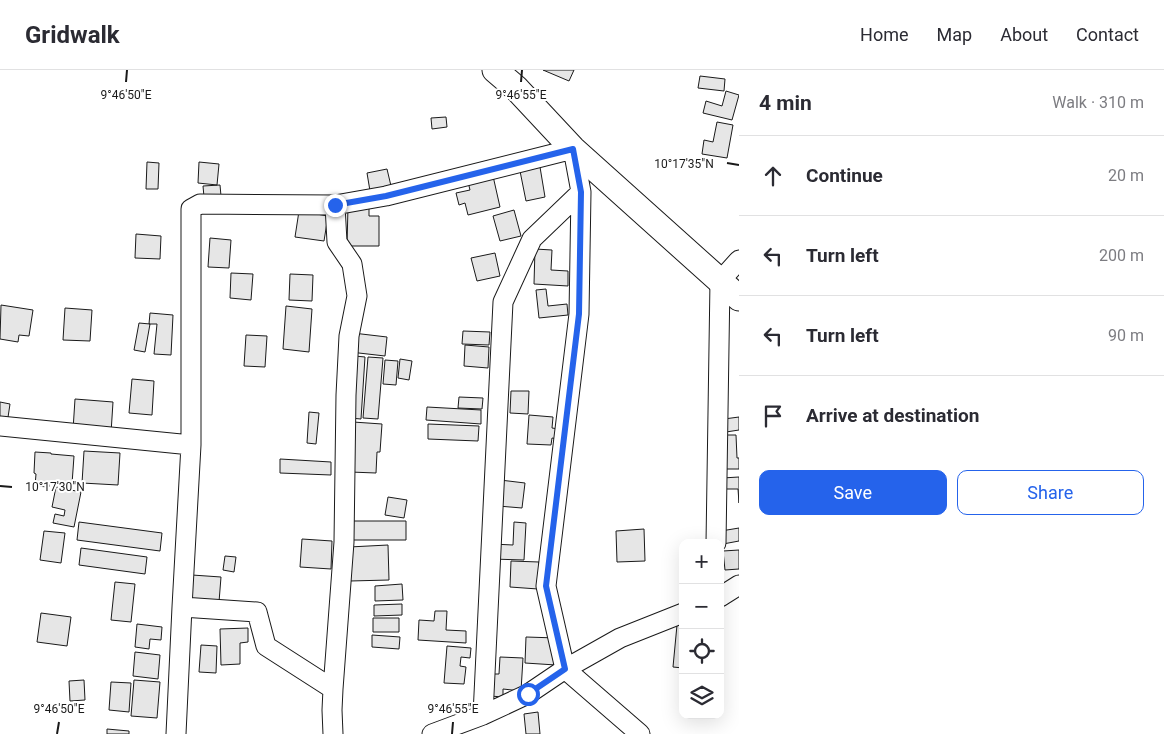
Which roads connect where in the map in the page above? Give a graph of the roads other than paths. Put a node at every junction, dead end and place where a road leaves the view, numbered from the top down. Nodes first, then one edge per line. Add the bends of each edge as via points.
1 (495, 70) edge
2 (514, 79) edge
3 (573, 149) junction
4 (581, 192) junction
5 (335, 205) junction
6 (739, 260) edge
7 (720, 281) junction
8 (739, 298) edge
9 (0, 426) edge
10 (191, 444) junction
11 (716, 539) edge
12 (739, 585) edge
13 (724, 594) edge
14 (182, 607) junction
15 (679, 615) edge
16 (565, 669) junction
17 (333, 689) junction
18 (483, 715) junction
19 (176, 734) edge
20 (333, 734) edge
21 (432, 734) edge
22 (640, 734) edge

1 - 2 main road
2 - 3 main road
3 - 4 street
3 - 5 street via 386,196
3 - 7 main road
4 - 16 street via 579,314 546,586
4 - 18 street via 532,239 503,302
5 - 10 street via 200,204 191,210
5 - 17 street via 337,242 352,264 357,296 348,346 344,542
6 - 7 street
7 - 8 main road
7 - 11 street
9 - 10 street
10 - 14 street
12 - 13 street
14 - 17 street via 257,612 266,646
14 - 19 street
15 - 16 street via 620,638
16 - 18 street via 528,694
16 - 22 street
17 - 20 street
18 - 21 street

